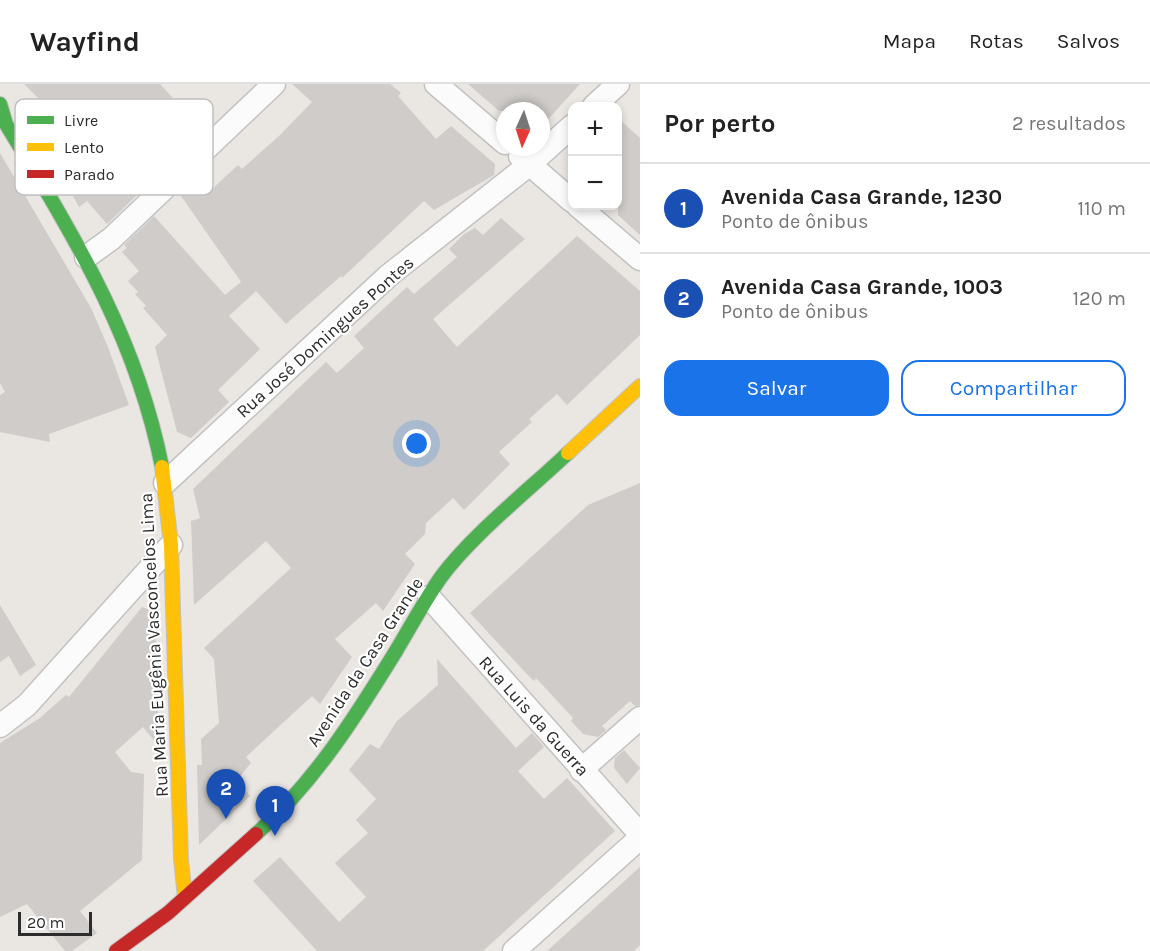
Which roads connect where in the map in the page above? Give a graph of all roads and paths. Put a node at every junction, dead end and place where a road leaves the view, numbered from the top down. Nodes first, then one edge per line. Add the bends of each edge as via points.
1 (274, 84) edge
2 (436, 84) edge
3 (618, 84) edge
4 (598, 102) edge
5 (0, 104) edge
6 (568, 130) edge
7 (496, 135) edge
8 (15, 139) edge
9 (213, 142) edge
10 (521, 156) edge
11 (530, 164) junction
12 (49, 195) edge
13 (157, 195) edge
14 (568, 197) edge
15 (583, 210) edge
16 (86, 256) junction
17 (640, 259) edge
18 (640, 386) edge
19 (165, 483) junction
20 (171, 545) junction
21 (429, 597) junction
22 (640, 718) edge
23 (0, 726) edge
24 (581, 770) junction
25 (640, 836) edge
26 (185, 898) junction
27 (116, 951) edge
28 (514, 951) edge

1 - 9 street
2 - 7 street
3 - 4 street
5 - 8 street, Rua Maria Eugênia Vasconcelos Lima
6 - 11 street, Rua José Domingues Pontes
10 - 11 street
11 - 14 street
11 - 19 street, Rua José Domingues Pontes via 388,276
12 - 16 street, Rua Maria Eugênia Vasconcelos Lima
13 - 16 street via 111,239
15 - 17 street
16 - 19 street, Rua Maria Eugênia Vasconcelos Lima via 140,379
18 - 21 street, Avenida da Casa Grande via 477,539 442,576
19 - 20 street, Rua Maria Eugênia Vasconcelos Lima
20 - 23 street via 27,705
20 - 26 street, Rua Maria Eugênia Vasconcelos Lima
21 - 24 street, Rua Luis da Guerra
21 - 26 street, Avenida da Casa Grande via 329,754 280,813
22 - 24 street
24 - 25 street, Rua Luis da Guerra
25 - 28 street
26 - 27 street, Avenida da Casa Grande

